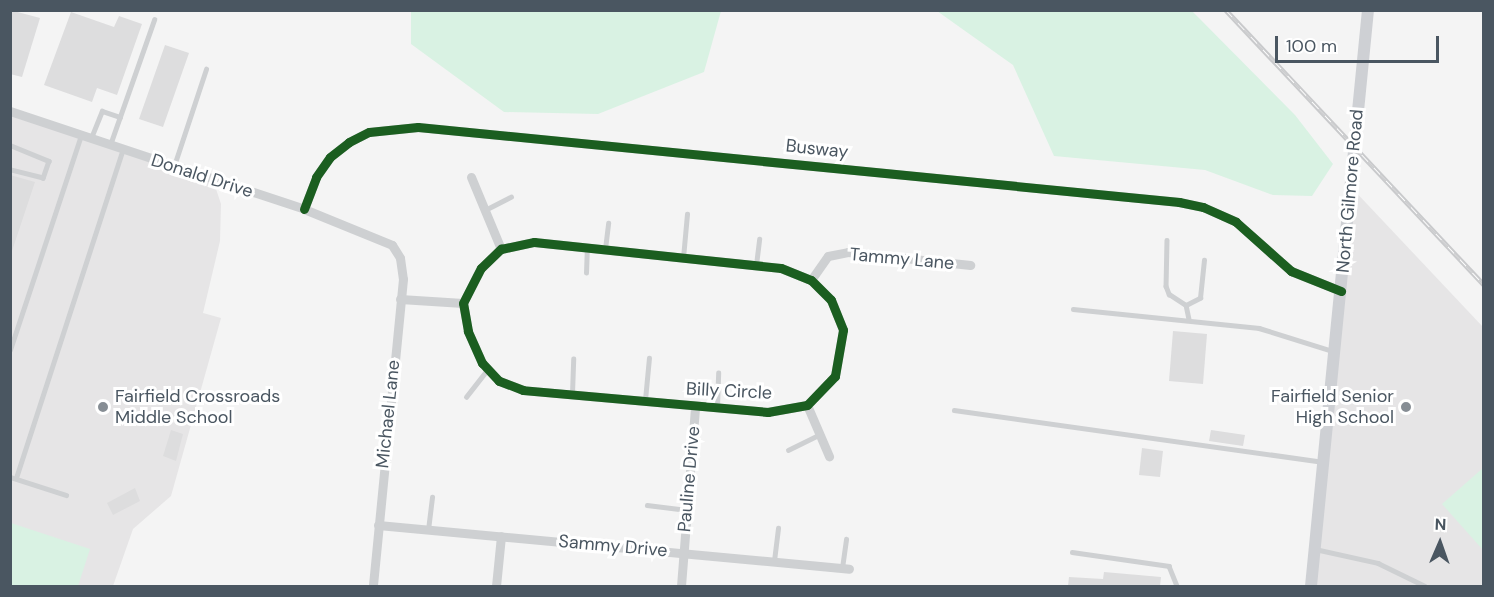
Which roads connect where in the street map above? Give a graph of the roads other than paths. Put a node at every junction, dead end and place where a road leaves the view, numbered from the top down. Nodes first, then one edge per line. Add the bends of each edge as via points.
1 (1368, 10) edge
2 (154, 20) dead end
3 (207, 69) dead end
4 (10, 111) edge
5 (120, 117) junction
6 (86, 137) junction
7 (10, 145) edge
8 (110, 145) junction
9 (123, 149) junction
10 (174, 166) junction
11 (10, 170) edge
12 (471, 177) dead end
13 (511, 197) dead end
14 (304, 209) junction
15 (485, 210) junction
16 (687, 214) dead end
17 (608, 223) dead end
18 (759, 239) dead end
19 (1167, 240) dead end
20 (392, 245) joint
21 (587, 248) junction
22 (501, 249) junction
23 (605, 249) junction
24 (683, 258) junction
25 (1204, 260) dead end
26 (756, 265) junction
27 (970, 265) dead end
28 (586, 273) dead end
29 (812, 280) junction
30 (1341, 291) junction
31 (400, 299) junction
32 (463, 303) junction
33 (1186, 305) junction
34 (1073, 309) dead end
35 (1189, 319) junction
36 (10, 350) edge
37 (1335, 352) junction
38 (649, 358) dead end
39 (573, 359) dead end
40 (488, 369) junction
41 (718, 373) dead end
42 (572, 394) junction
43 (465, 397) dead end
44 (645, 402) junction
45 (807, 405) junction
46 (695, 408) junction
47 (717, 409) junction
48 (954, 410) dead end
49 (819, 435) junction
50 (788, 450) dead end
51 (829, 456) dead end
52 (1324, 462) junction
53 (13, 477) edge
54 (66, 495) dead end
55 (432, 497) dead end
56 (647, 505) dead end
57 (687, 510) junction
58 (378, 525) junction
59 (778, 528) dead end
60 (428, 530) junction
61 (501, 536) junction
62 (846, 539) dead end
63 (1315, 549) junction
64 (683, 552) junction
65 (1072, 552) dead end
66 (774, 562) junction
67 (845, 569) joint
68 (373, 586) edge
69 (496, 586) edge
70 (681, 586) edge
71 (1177, 586) edge
72 (1311, 586) edge
73 (1425, 586) edge

1 - 30 street, North Gilmore Road
2 - 5 lane
3 - 10 lane
4 - 6 street, Donald Drive
5 - 6 lane via 102,111
5 - 8 lane
6 - 8 street, Donald Drive
6 - 36 lane
7 - 11 lane via 50,161 43,178
8 - 9 street, Donald Drive
9 - 10 street, Donald Drive
9 - 53 lane
10 - 14 street, Donald Drive
12 - 15 street
13 - 15 lane
14 - 20 street, Donald Drive
14 - 30 street, Busway via 316,177 330,157 349,142 369,132 418,127 1179,202 1203,207 1236,222 1291,271
15 - 22 street
16 - 24 lane
17 - 23 lane
18 - 26 lane
19 - 33 lane via 1168,294
20 - 31 street, Michael Lane via 400,258
21 - 22 street via 534,242
21 - 23 street
21 - 28 lane
22 - 32 street via 481,268
23 - 24 street
24 - 26 street
25 - 33 lane via 1200,298
26 - 29 street via 782,268
27 - 29 street, Tammy Lane via 848,252 828,256
29 - 45 street via 831,300 843,330 835,376
30 - 37 street, North Gilmore Road
31 - 32 street
31 - 58 street, Michael Lane
32 - 40 street, Billy Circle via 468,331
33 - 35 lane
34 - 35 lane
35 - 37 lane via 1258,328
37 - 52 street, North Gilmore Road
38 - 44 lane
39 - 42 lane
40 - 42 street, Billy Circle via 499,381 523,390
40 - 43 lane
41 - 47 lane
42 - 44 street, Billy Circle
44 - 46 street, Billy Circle
45 - 47 street, Billy Circle via 768,412
45 - 49 street
46 - 47 street, Billy Circle
46 - 57 street, Pauline Drive
48 - 52 lane
49 - 50 lane
49 - 51 street
52 - 63 street, North Gilmore Road
53 - 54 lane
55 - 60 lane
56 - 57 lane
57 - 64 street, Pauline Drive
58 - 60 street, Sammy Drive
58 - 68 street, Michael Lane
59 - 66 lane
60 - 61 street, Sammy Drive
61 - 64 street, Sammy Drive
61 - 69 street
62 - 67 lane
63 - 72 street, North Gilmore Road
63 - 73 lane via 1378,563
64 - 66 street, Sammy Drive
64 - 70 street, Pauline Drive
65 - 71 lane via 1169,566
66 - 67 street, Sammy Drive

